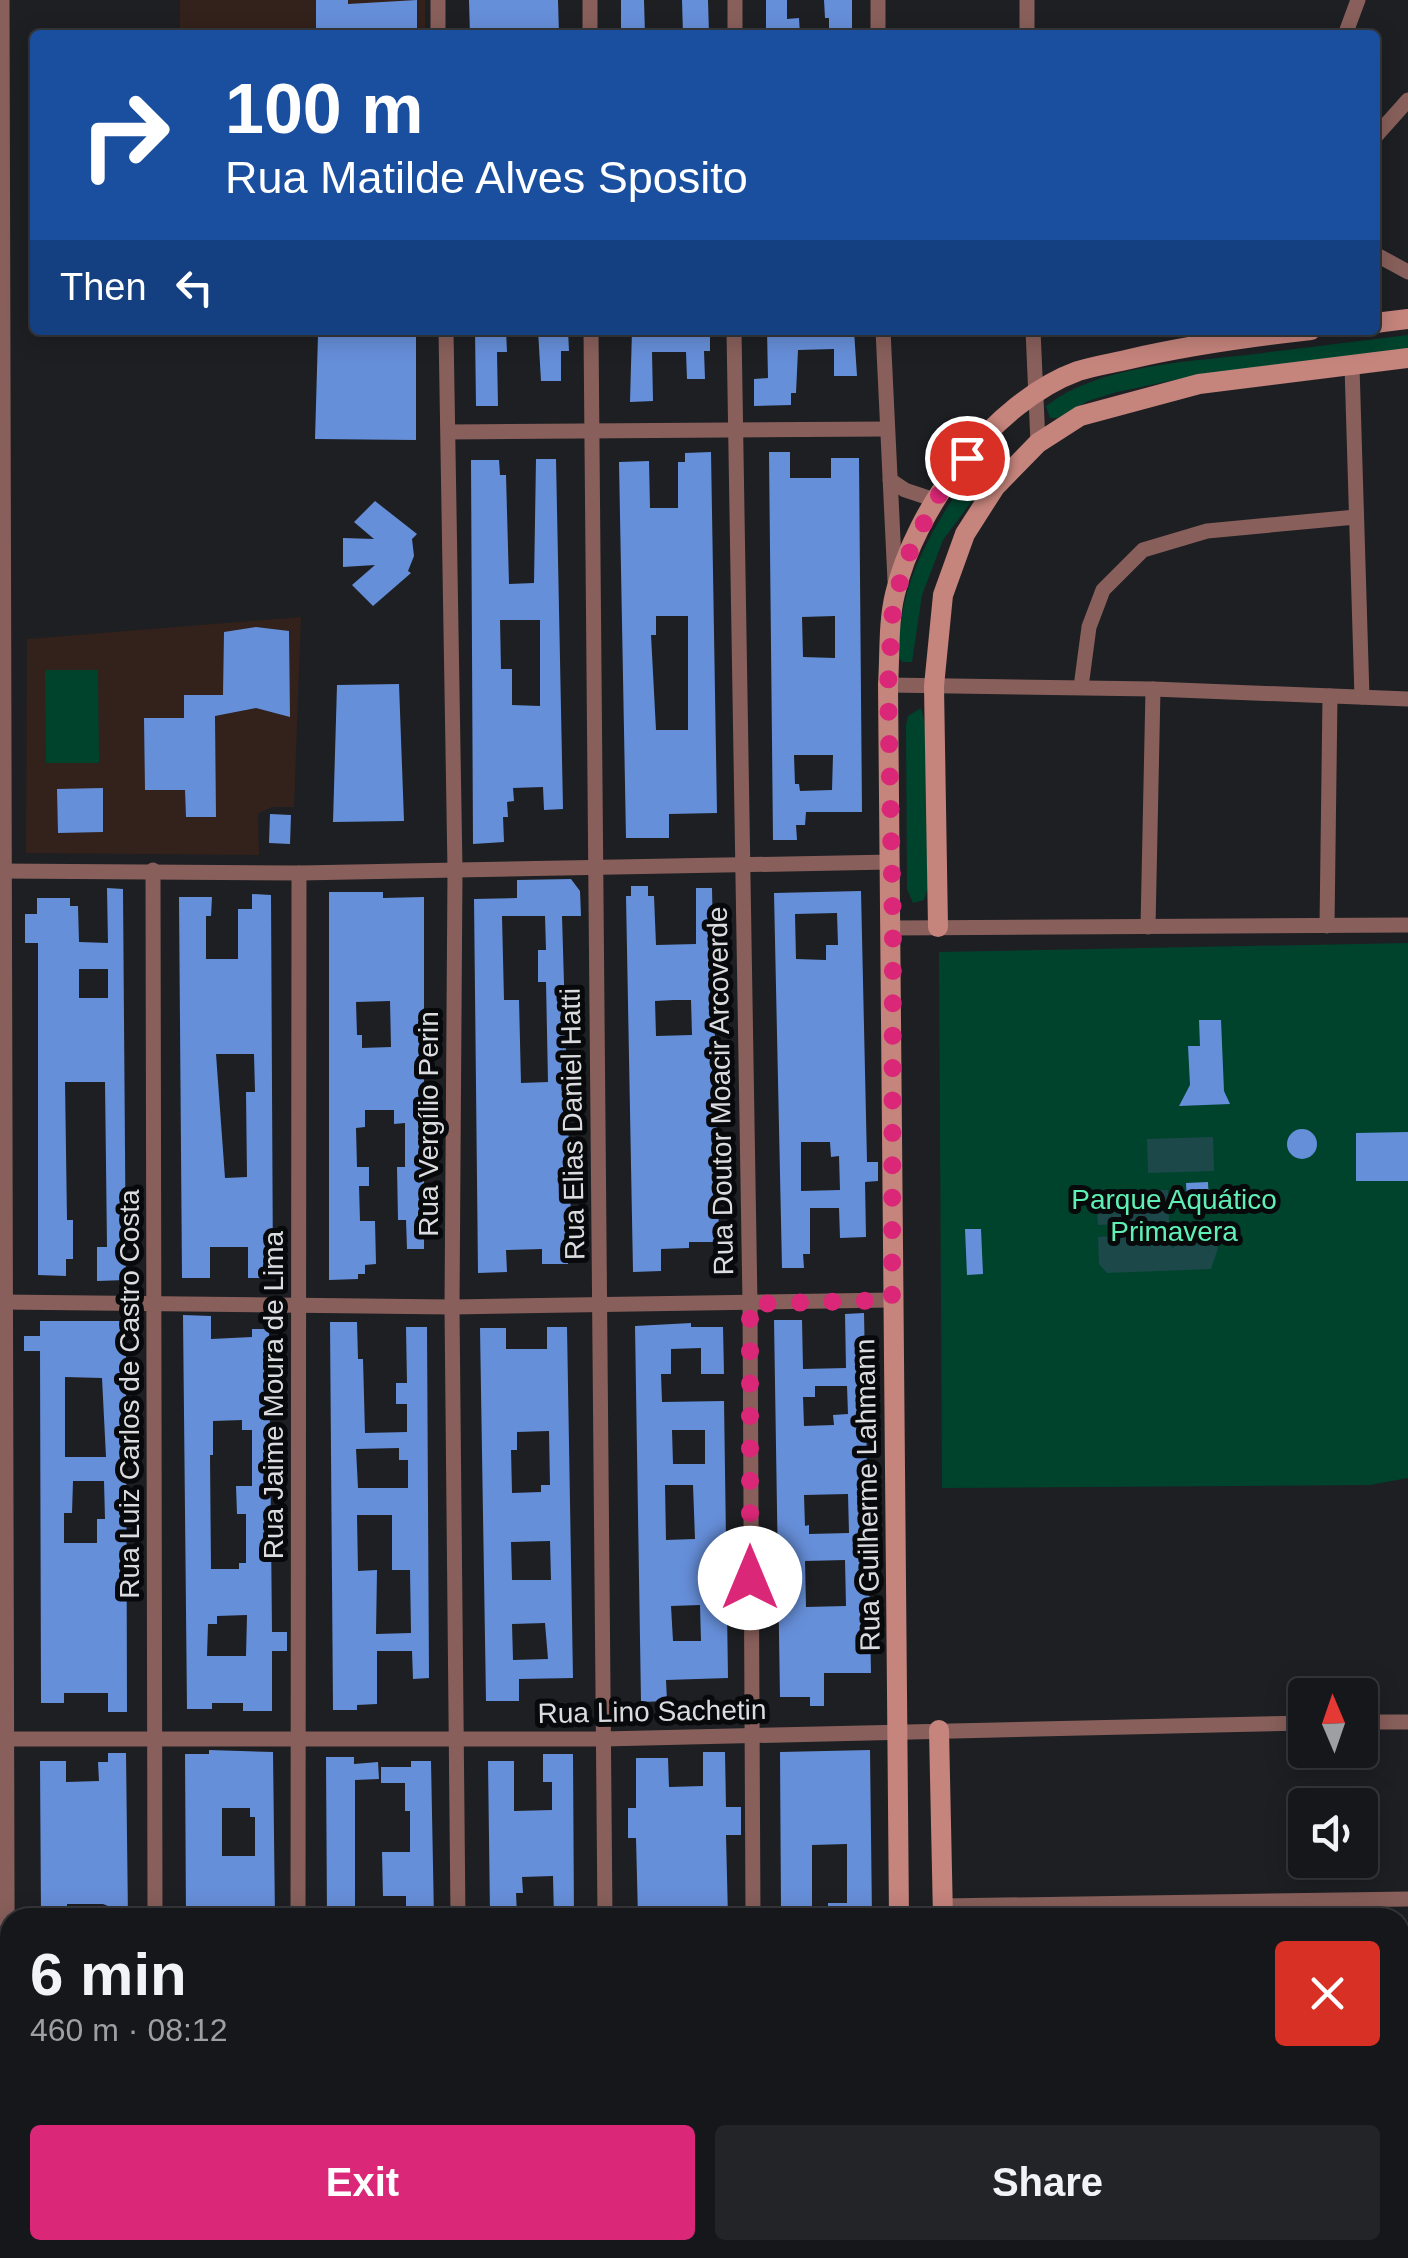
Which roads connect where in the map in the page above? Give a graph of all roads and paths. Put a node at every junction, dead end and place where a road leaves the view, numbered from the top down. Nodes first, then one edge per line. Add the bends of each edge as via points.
1 (438, 0) edge
2 (590, 0) edge
3 (735, 0) edge
4 (878, 0) edge
5 (1027, 0) edge
6 (1358, 0) edge
7 (2, 7) edge
8 (438, 30) edge
9 (590, 30) edge
10 (735, 30) edge
11 (878, 30) edge
12 (1027, 30) edge
13 (1347, 30) edge
14 (1408, 100) edge
15 (1380, 131) edge
16 (1380, 257) edge
17 (1408, 272) edge
18 (1408, 319) edge
19 (1380, 322) edge
20 (446, 335) edge
21 (591, 335) edge
22 (734, 335) edge
23 (883, 335) edge
24 (1033, 335) edge
25 (1268, 335) edge
26 (1408, 358) edge
27 (1352, 366) junction
28 (1034, 392) junction
29 (887, 429) junction
30 (449, 432) junction
31 (592, 432) junction
32 (734, 432) junction
33 (1038, 443) junction
34 (890, 480) junction
35 (935, 500) junction
36 (1356, 517) junction
37 (895, 593) junction
38 (888, 685) junction
39 (934, 686) junction
40 (1081, 687) junction
41 (1153, 689) junction
42 (1330, 696) junction
43 (1362, 697) junction
44 (1408, 699) edge
45 (891, 862) junction
46 (740, 863) junction
47 (594, 866) junction
48 (2, 870) edge
49 (153, 870) junction
50 (456, 870) junction
51 (299, 873) junction
52 (1408, 925) edge
53 (1327, 926) junction
54 (938, 927) junction
55 (1148, 927) junction
56 (893, 928) junction
57 (892, 1300) junction
58 (4, 1302) edge
59 (155, 1303) junction
60 (600, 1304) junction
61 (750, 1304) junction
62 (298, 1305) junction
63 (452, 1307) junction
64 (1378, 1722) edge
65 (1408, 1722) edge
66 (1288, 1724) edge
67 (940, 1730) junction
68 (896, 1731) junction
69 (751, 1734) junction
70 (454, 1738) junction
71 (4, 1739) edge
72 (297, 1739) junction
73 (603, 1739) junction
74 (154, 1740) junction
75 (1408, 1900) edge
76 (4, 1908) edge
77 (156, 1908) edge
78 (298, 1908) edge
79 (458, 1908) edge
80 (605, 1908) edge
81 (752, 1908) edge
82 (899, 1908) edge
83 (943, 1908) edge
84 (1098, 1908) edge

1 - 8 street
2 - 9 street
3 - 10 street
4 - 11 street
5 - 12 street
6 - 13 street
7 - 48 street
14 - 15 street
16 - 17 street
18 - 19 street
20 - 30 street, Rua Vergílio Perin
21 - 31 street, Rua Elias Daniel Hatti
22 - 32 street, Rua Doutor Moacir Arcoverde
23 - 29 street, Rua Guilherme Lahmann
24 - 28 street
25 - 28 street, Rua Guilherme Lahmann via 1078,371
26 - 27 street
27 - 33 street via 1199,384 1080,416
27 - 36 street
28 - 33 street
28 - 35 street, Rua Guilherme Lahmann via 983,440
29 - 32 street
29 - 34 street, Rua Guilherme Lahmann
30 - 31 street
30 - 50 street, Rua Vergílio Perin
31 - 32 street
31 - 47 street, Rua Elias Daniel Hatti
32 - 46 street, Rua Doutor Moacir Arcoverde
33 - 39 street via 994,486 964,534 943,595
34 - 35 street
34 - 37 street, Rua Guilherme Lahmann
35 - 37 street, Rua Guilherme Lahmann
36 - 40 street via 1207,530 1144,550 1102,590
36 - 43 street
37 - 38 street, Rua Guilherme Lahmann
38 - 39 street
38 - 45 street, Rua Guilherme Lahmann
39 - 40 street
39 - 54 street
40 - 41 street
41 - 42 street
41 - 55 street
42 - 43 street
42 - 53 street
43 - 44 street
45 - 46 street
45 - 56 street, Rua Guilherme Lahmann
46 - 47 street
46 - 61 street, Rua Doutor Moacir Arcoverde
47 - 50 street
47 - 60 street, Rua Elias Daniel Hatti
48 - 49 street
48 - 58 street
49 - 51 street
49 - 59 street, Rua Luiz Carlos de Castro Costa
50 - 51 street
50 - 63 street, Rua Vergílio Perin
51 - 62 street, Rua Jaime Moura de Lima
52 - 53 street
53 - 55 street
54 - 55 street
54 - 56 street
56 - 57 street, Rua Guilherme Lahmann
57 - 61 street
57 - 68 street, Rua Guilherme Lahmann
58 - 59 street
58 - 71 street
59 - 62 street
59 - 74 street, Rua Luiz Carlos de Castro Costa
60 - 61 street
60 - 63 street
60 - 73 street, Rua Elias Daniel Hatti
61 - 69 street, Rua Doutor Moacir Arcoverde
62 - 63 street
62 - 72 street, Rua Jaime Moura de Lima
63 - 70 street, Rua Vergílio Perin
64 - 65 street
66 - 67 street, Rua Lino Sachetin
67 - 68 street, Rua Lino Sachetin
67 - 83 street
68 - 69 street, Rua Lino Sachetin
68 - 82 street, Rua Guilherme Lahmann
69 - 73 street, Rua Lino Sachetin
69 - 81 street, Rua Doutor Moacir Arcoverde
70 - 72 street, Rua Lino Sachetin
70 - 73 street, Rua Lino Sachetin
70 - 79 street, Rua Vergílio Perin
71 - 74 street, Rua Lino Sachetin
71 - 76 street
72 - 74 street, Rua Lino Sachetin
72 - 78 street, Rua Jaime Moura de Lima
73 - 80 street, Rua Elias Daniel Hatti
74 - 77 street, Rua Luiz Carlos de Castro Costa
75 - 84 street

